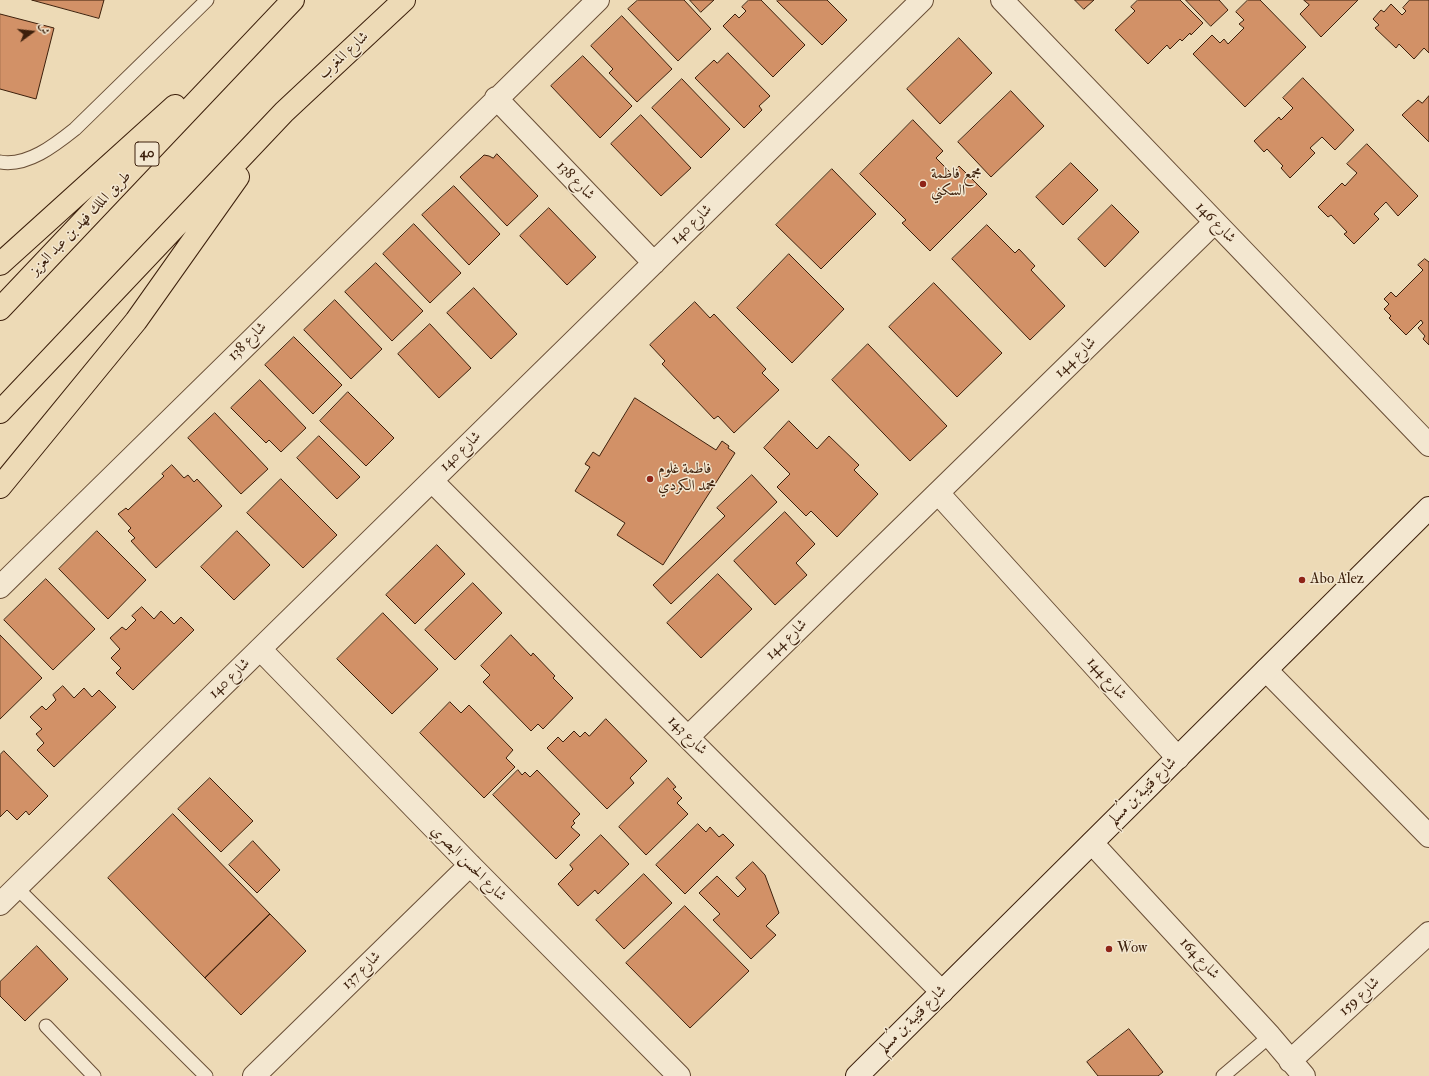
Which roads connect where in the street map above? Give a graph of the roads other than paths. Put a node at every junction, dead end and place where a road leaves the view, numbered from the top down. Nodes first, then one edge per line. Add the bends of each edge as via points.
1 (207, 0) edge
2 (292, 0) edge
3 (404, 0) edge
4 (598, 0) edge
5 (922, 0) edge
6 (1002, 0) edge
7 (496, 98) junction
8 (284, 112) junction
9 (0, 162) edge
10 (1215, 222) junction
11 (654, 263) junction
12 (0, 264) edge
13 (0, 309) edge
14 (0, 412) edge
15 (1429, 445) edge
16 (432, 481) junction
17 (0, 487) edge
18 (938, 493) junction
19 (1429, 508) edge
20 (0, 587) edge
21 (260, 649) junction
22 (1266, 670) junction
23 (688, 737) junction
24 (1178, 758) junction
25 (1429, 836) edge
26 (1092, 843) junction
27 (470, 865) junction
28 (17, 888) junction
29 (0, 904) edge
30 (1429, 933) edge
31 (942, 992) junction
32 (46, 1026) dead end
33 (1270, 1036) junction
34 (1297, 1068) edge
35 (94, 1076) edge
36 (206, 1076) edge
37 (254, 1076) edge
38 (679, 1076) edge
39 (858, 1076) edge
40 (1223, 1076) edge

1 - 9 lane via 75,129 54,146 8,164
2 - 12 highway
2 - 13 highway, طريق الملك فهد بن عبد العزيز / 40
3 - 8 highway, شارع المغرب
4 - 7 street, شارع 138
5 - 11 street, شارع 140
6 - 10 street, شارع 146
7 - 11 street, شارع 138
7 - 20 street, شارع 138
8 - 14 highway
8 - 17 highway via 136,321
10 - 15 street, شارع 146
10 - 18 street, شارع 144
11 - 16 street, شارع 140
16 - 21 street, شارع 140
16 - 23 street, شارع 143
18 - 23 street, شارع 144
18 - 24 street, شارع 144
19 - 22 street, شارع قتيبة بن مُسلم
21 - 27 street, شارع الحسن البصري
21 - 28 street, شارع 140
22 - 24 street, شارع قتيبة بن مُسلم
22 - 25 street
23 - 31 street, شارع 143
24 - 26 street, شارع قتيبة بن مُسلم
26 - 31 street, شارع قتيبة بن مُسلم
26 - 33 street, شارع 164
27 - 37 street, شارع 137
27 - 38 street, شارع الحسن البصري
28 - 29 street, شارع 140
28 - 36 lane
30 - 34 street, شارع 159
31 - 39 street, شارع قتيبة بن مُسلم
32 - 35 lane
33 - 34 street, شارع 164
33 - 40 lane

